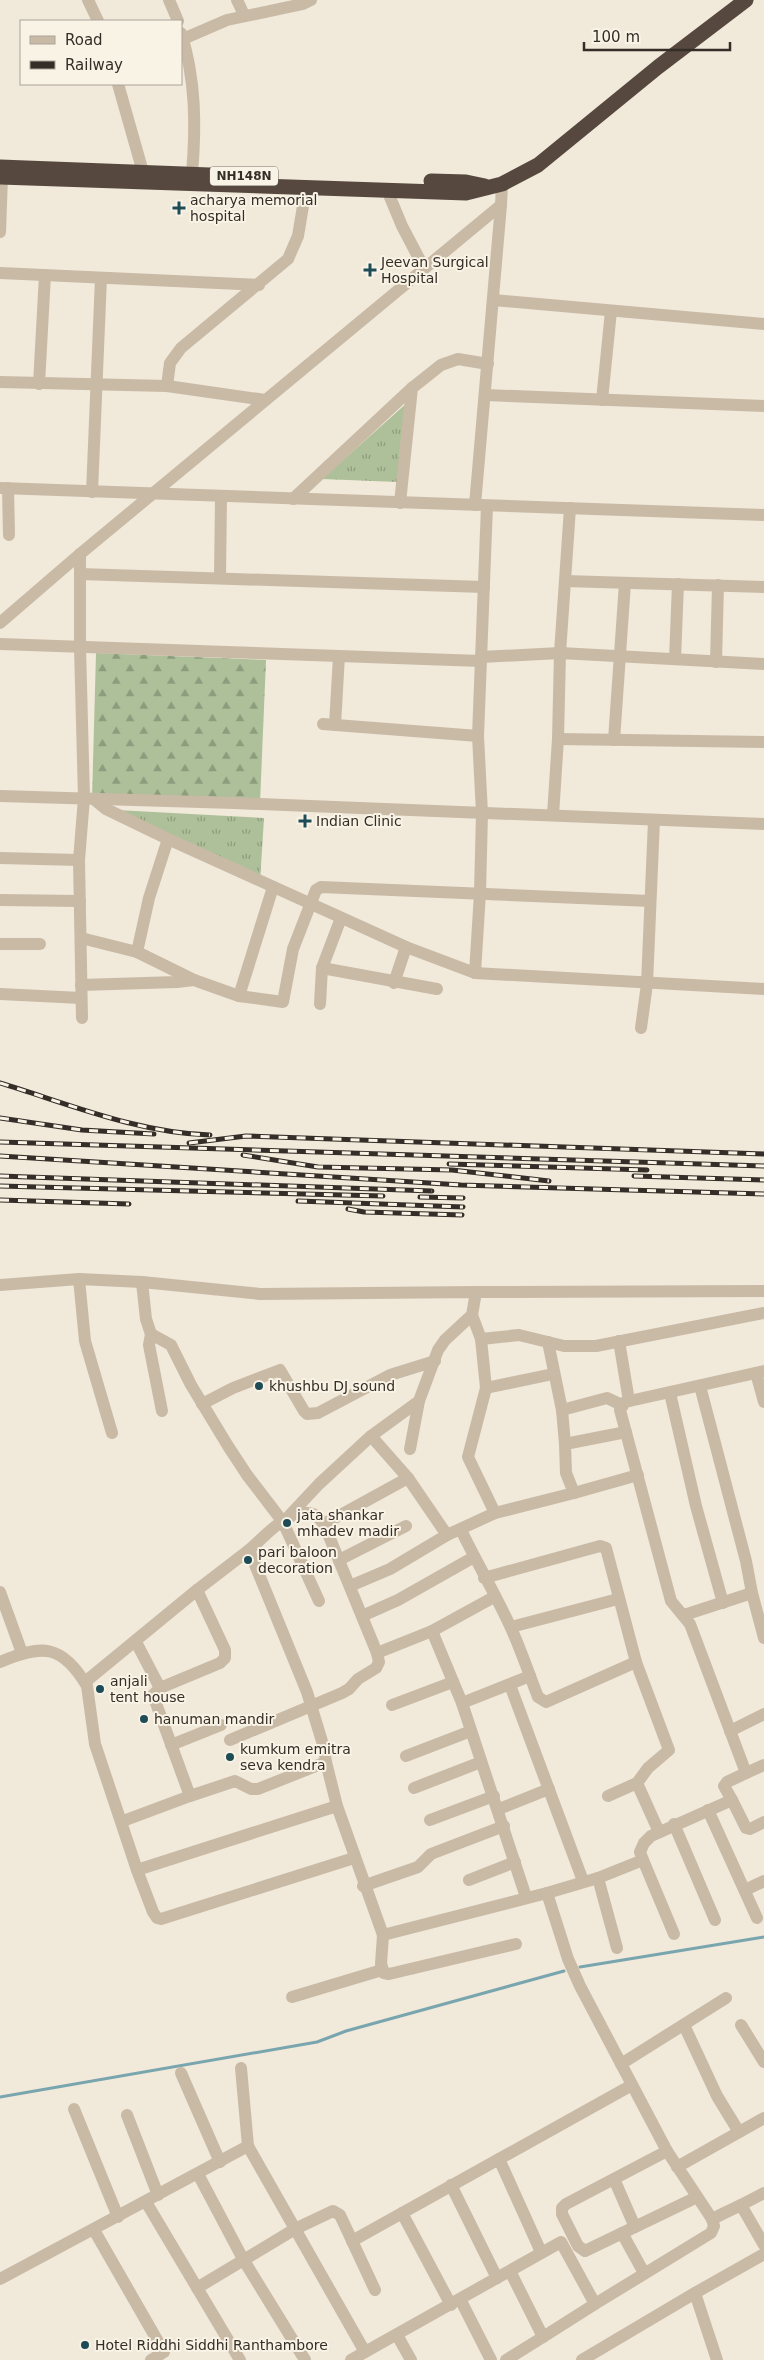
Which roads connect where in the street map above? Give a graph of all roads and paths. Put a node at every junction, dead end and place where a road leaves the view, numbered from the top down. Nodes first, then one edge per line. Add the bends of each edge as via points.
1 (88, 0) edge
2 (169, 0) edge
3 (237, 0) edge
4 (311, 0) edge
5 (746, 0) edge
6 (244, 16) junction
7 (98, 20) edge
8 (178, 20) edge
9 (182, 36) edge
10 (118, 85) edge
11 (143, 172) junction
12 (1, 174) edge
13 (192, 174) junction
14 (496, 185) junction
15 (306, 188) junction
16 (386, 190) junction
17 (501, 205) junction
18 (0, 232) edge
19 (424, 268) junction
20 (0, 273) edge
21 (45, 275) junction
22 (101, 278) junction
23 (259, 285) junction
24 (493, 300) junction
25 (611, 310) junction
26 (764, 324) edge
27 (488, 364) junction
28 (0, 382) edge
29 (39, 384) junction
30 (97, 385) junction
31 (168, 386) junction
32 (412, 388) junction
33 (486, 395) junction
34 (265, 400) junction
35 (602, 400) junction
36 (764, 406) edge
37 (4, 488) edge
38 (92, 492) junction
39 (152, 494) junction
40 (221, 497) junction
41 (293, 499) junction
42 (400, 503) junction
43 (481, 505) junction
44 (570, 508) junction
45 (764, 515) edge
46 (9, 535) dead end
47 (80, 554) junction
48 (80, 574) junction
49 (220, 578) junction
50 (565, 581) junction
51 (625, 583) junction
52 (678, 584) junction
53 (718, 585) junction
54 (764, 586) edge
55 (484, 587) junction
56 (0, 623) edge
57 (0, 644) edge
58 (80, 647) junction
59 (560, 653) junction
60 (339, 656) junction
61 (618, 656) junction
62 (481, 659) junction
63 (675, 659) junction
64 (716, 662) junction
65 (764, 664) edge
66 (478, 736) junction
67 (558, 739) junction
68 (614, 740) junction
69 (764, 742) edge
70 (0, 796) edge
71 (89, 799) junction
72 (482, 814) junction
73 (553, 816) junction
74 (654, 820) junction
75 (764, 824) edge
76 (168, 839) junction
77 (0, 858) edge
78 (80, 860) junction
79 (272, 887) junction
80 (480, 892) junction
81 (0, 900) edge
82 (80, 901) junction
83 (650, 902) junction
84 (311, 904) junction
85 (341, 918) junction
86 (80, 938) junction
87 (0, 944) edge
88 (40, 944) dead end
89 (406, 947) junction
90 (137, 952) junction
91 (322, 968) junction
92 (475, 973) junction
93 (194, 980) junction
94 (394, 982) junction
95 (81, 984) junction
96 (647, 984) junction
97 (436, 989) dead end
98 (764, 989) edge
99 (0, 994) edge
100 (239, 996) junction
101 (81, 998) junction
102 (320, 1004) dead end
103 (82, 1018) dead end
104 (642, 1028) dead end
105 (79, 1279) junction
106 (142, 1282) junction
107 (0, 1285) edge
108 (764, 1291) edge
109 (476, 1292) junction
110 (764, 1313) edge
111 (472, 1315) junction
112 (151, 1334) junction
113 (481, 1339) junction
114 (619, 1341) junction
115 (548, 1342) junction
116 (435, 1361) junction
117 (760, 1372) edge
118 (553, 1374) junction
119 (700, 1386) junction
120 (486, 1388) junction
121 (670, 1392) junction
122 (419, 1402) junction
123 (764, 1402) edge
124 (625, 1403) junction
125 (202, 1404) junction
126 (562, 1410) junction
127 (162, 1411) dead end
128 (626, 1432) junction
129 (112, 1433) dead end
130 (371, 1436) junction
131 (565, 1444) junction
132 (410, 1449) dead end
133 (638, 1475) junction
134 (408, 1478) junction
135 (574, 1493) junction
136 (495, 1513) junction
137 (286, 1519) junction
138 (324, 1524) junction
139 (406, 1526) dead end
140 (462, 1530) junction
141 (447, 1535) junction
142 (249, 1550) junction
143 (474, 1557) junction
144 (339, 1560) junction
145 (484, 1578) junction
146 (350, 1586) junction
147 (197, 1590) junction
148 (0, 1592) edge
149 (752, 1593) junction
150 (494, 1597) junction
151 (618, 1599) junction
152 (319, 1601) dead end
153 (723, 1603) junction
154 (760, 1607) edge
155 (684, 1615) junction
156 (362, 1616) junction
157 (510, 1627) junction
158 (432, 1631) junction
159 (764, 1638) edge
160 (136, 1642) junction
161 (22, 1652) junction
162 (377, 1653) junction
163 (0, 1662) edge
164 (636, 1662) junction
165 (530, 1676) junction
166 (85, 1682) junction
167 (453, 1682) junction
168 (510, 1685) junction
169 (160, 1688) junction
170 (462, 1703) junction
171 (392, 1705) dead end
172 (311, 1706) junction
173 (764, 1714) edge
174 (221, 1725) dead end
175 (471, 1731) junction
176 (730, 1731) junction
177 (230, 1740) dead end
178 (171, 1745) junction
179 (406, 1756) dead end
180 (326, 1762) junction
181 (481, 1762) junction
182 (764, 1765) edge
183 (746, 1773) junction
184 (637, 1783) junction
185 (414, 1788) dead end
186 (550, 1788) junction
187 (190, 1796) junction
188 (494, 1796) junction
189 (608, 1796) dead end
190 (732, 1800) junction
191 (337, 1806) junction
192 (499, 1809) junction
193 (708, 1810) junction
194 (430, 1820) dead end
195 (122, 1821) junction
196 (764, 1822) edge
197 (674, 1824) junction
198 (504, 1826) junction
199 (659, 1832) junction
200 (354, 1858) junction
201 (642, 1860) junction
202 (515, 1862) junction
203 (137, 1870) junction
204 (598, 1878) junction
205 (469, 1880) dead end
206 (764, 1880) edge
207 (583, 1881) junction
208 (363, 1886) junction
209 (745, 1890) junction
210 (547, 1893) junction
211 (526, 1897) junction
212 (757, 1918) dead end
213 (715, 1920) dead end
214 (674, 1934) dead end
215 (382, 1936) junction
216 (516, 1944) dead end
217 (618, 1948) dead end
218 (382, 1970) junction
219 (292, 1997) dead end
220 (726, 1998) dead end
221 (684, 2025) junction
222 (742, 2026) dead end
223 (764, 2062) edge
224 (621, 2064) junction
225 (241, 2068) dead end
226 (181, 2073) dead end
227 (632, 2085) junction
228 (74, 2109) dead end
229 (126, 2115) dead end
230 (764, 2118) edge
231 (738, 2132) junction
232 (248, 2146) junction
233 (667, 2151) junction
234 (499, 2159) junction
235 (220, 2162) junction
236 (676, 2167) junction
237 (198, 2174) junction
238 (614, 2179) junction
239 (452, 2185) junction
240 (764, 2193) edge
241 (158, 2195) junction
242 (697, 2197) junction
243 (146, 2202) junction
244 (741, 2205) junction
245 (402, 2213) junction
246 (118, 2217) junction
247 (712, 2219) junction
248 (636, 2227) junction
249 (295, 2229) junction
250 (94, 2230) junction
251 (622, 2233) junction
252 (567, 2238) junction
253 (352, 2241) junction
254 (764, 2245) edge
255 (542, 2252) junction
256 (764, 2254) edge
257 (243, 2259) junction
258 (510, 2271) junction
259 (644, 2273) junction
260 (497, 2278) junction
261 (0, 2279) edge
262 (197, 2288) junction
263 (375, 2290) dead end
264 (695, 2293) junction
265 (455, 2302) junction
266 (595, 2304) junction
267 (397, 2335) junction
268 (543, 2337) junction
269 (365, 2352) junction
270 (167, 2356) edge
271 (600, 2356) edge
272 (151, 2360) edge
273 (240, 2360) edge
274 (305, 2360) edge
275 (351, 2360) edge
276 (411, 2360) edge
277 (491, 2360) edge
278 (506, 2360) edge
279 (582, 2360) edge
280 (717, 2360) edge

1 - 7 street
2 - 8 street
3 - 6 street
4 - 6 street
5 - 14 highway, NH148N via 538,165
6 - 9 street
9 - 13 street via 196,125
10 - 11 street
11 - 12 highway, NH148N
11 - 13 highway, NH148N
12 - 15 highway, NH148N
12 - 18 street
13 - 14 highway, NH148N
14 - 16 highway, NH148N via 466,193
14 - 17 street
15 - 16 highway, NH148N
15 - 23 street via 298,236 288,259
16 - 19 street
17 - 19 street
17 - 24 street
19 - 34 street
20 - 21 street
21 - 22 street
21 - 29 street
22 - 23 street
22 - 30 street
23 - 31 street via 181,348 170,363
24 - 25 street
24 - 27 street
25 - 26 street
25 - 35 street
27 - 32 street via 458,359 448,361
27 - 33 street
28 - 29 street
29 - 30 street
30 - 31 street
30 - 38 street
31 - 34 street
32 - 41 street
32 - 42 street
33 - 35 street
33 - 43 street
34 - 39 street
35 - 36 street
37 - 38 street
37 - 46 street
38 - 39 street
39 - 40 street
39 - 47 street
40 - 41 street
40 - 49 street
41 - 42 street
42 - 43 street
43 - 44 street
43 - 55 street
44 - 45 street
44 - 50 street
47 - 48 street
47 - 56 street
48 - 49 street
48 - 58 street
49 - 55 street
50 - 51 street
50 - 59 street
51 - 52 street
51 - 61 street
52 - 53 street
52 - 63 street
53 - 54 street
53 - 64 street
55 - 62 street
57 - 58 street
58 - 60 street
58 - 71 street
59 - 61 street
59 - 62 street
59 - 67 street
60 - 62 street
60 - 66 street via 329,725
61 - 63 street
61 - 68 street
62 - 66 street
63 - 64 street
64 - 65 street
66 - 72 street
67 - 68 street
67 - 73 street
68 - 69 street
70 - 71 street
71 - 72 street
71 - 76 street
71 - 78 street
72 - 73 street
72 - 80 street
73 - 74 street
74 - 75 street
74 - 83 street
76 - 79 street
76 - 90 street via 149,898
77 - 78 street
78 - 82 street
79 - 84 street
79 - 100 street
80 - 83 street
80 - 84 street via 331,886 316,890
80 - 92 street
81 - 82 street
82 - 86 street
83 - 96 street
84 - 85 street
84 - 100 street via 293,949 283,1002
85 - 89 street
85 - 91 street
86 - 90 street
86 - 95 street
87 - 88 street
89 - 92 street
89 - 94 street
90 - 93 street
91 - 94 street
91 - 102 street
92 - 96 street
93 - 95 street
93 - 100 street
94 - 97 street
95 - 101 street
96 - 98 street
96 - 104 street
99 - 101 street
101 - 103 street
105 - 106 street
105 - 107 street
105 - 129 street via 85,1341
106 - 109 street via 260,1294
106 - 112 street
108 - 109 street
109 - 111 street
110 - 114 street
111 - 113 street
111 - 116 street via 445,1340
112 - 125 street via 171,1345
112 - 127 street via 149,1346
113 - 115 street via 519,1335
113 - 120 street
114 - 115 street via 576,1347
114 - 124 street
115 - 118 street
116 - 122 street
116 - 125 street via 390,1375 318,1413 307,1414 304,1411 280,1370
117 - 119 street
117 - 123 street
118 - 120 street
118 - 126 street
119 - 121 street
119 - 149 street
120 - 136 street via 468,1457
121 - 124 street
121 - 153 street via 696,1506
122 - 130 street
122 - 132 street
124 - 126 street via 607,1398
124 - 128 street via 620,1410
125 - 137 street via 247,1475
126 - 131 street
128 - 131 street
128 - 133 street
130 - 134 street
130 - 137 street
131 - 135 street via 566,1473
133 - 135 street
133 - 155 street via 671,1601
134 - 138 street
134 - 141 street
135 - 136 street
136 - 140 street
137 - 138 street via 311,1513
137 - 142 street
137 - 152 street
138 - 144 street
139 - 144 street
140 - 141 street
140 - 143 street
141 - 146 street via 396,1566
142 - 147 street
142 - 172 street
143 - 145 street
143 - 156 street
144 - 146 street
145 - 150 street
145 - 151 street via 600,1546 609,1554
146 - 156 street
147 - 160 street
147 - 169 street via 225,1650 225,1658
148 - 161 street
149 - 153 street
149 - 154 street
150 - 157 street
150 - 158 street
151 - 157 street
151 - 164 street
153 - 155 street
154 - 159 street
155 - 176 street
156 - 162 street
157 - 165 street
158 - 162 street
158 - 167 street
160 - 166 street
160 - 169 street
161 - 163 street
161 - 166 street via 58,1652
162 - 172 street via 376,1668 358,1678 349,1689
164 - 165 street via 546,1702 538,1697
164 - 184 street via 669,1750 648,1768
165 - 168 street
166 - 195 street via 95,1744
167 - 170 street
167 - 171 street
168 - 170 street
168 - 186 street
169 - 178 street via 153,1695
170 - 175 street
172 - 177 street
172 - 180 street
173 - 176 street
174 - 178 street
175 - 179 street
175 - 181 street
176 - 183 street
178 - 187 street
180 - 187 street via 258,1789 235,1781
180 - 191 street
181 - 185 street
181 - 188 street
182 - 183 street
183 - 190 street via 726,1782 724,1786
184 - 189 street
184 - 199 street
186 - 192 street
186 - 207 street
187 - 195 street
188 - 192 street
188 - 194 street
190 - 193 street
190 - 196 street via 746,1828
191 - 200 street
191 - 203 street
192 - 198 street
193 - 197 street
193 - 209 street
195 - 203 street
197 - 199 street
197 - 213 street
198 - 202 street
198 - 208 street via 431,1854 418,1867
199 - 201 street via 644,1843 640,1852
200 - 203 street via 162,1919 153,1912
200 - 208 street
201 - 204 street
201 - 214 street
202 - 205 street
202 - 211 street
204 - 207 street
204 - 217 street
206 - 209 street
207 - 210 street
208 - 215 street
209 - 212 street
210 - 211 street
210 - 224 street via 568,1959
211 - 215 street
215 - 218 street
216 - 218 street via 389,1974
218 - 219 street
220 - 221 street
221 - 224 street
221 - 231 street via 717,2096
222 - 223 street
224 - 227 street
225 - 232 street
226 - 235 street
227 - 233 street
227 - 234 street
228 - 246 street
229 - 241 street
230 - 231 street
231 - 236 street
232 - 235 street
232 - 249 street
233 - 236 street
233 - 238 street
234 - 239 street
234 - 255 street
235 - 237 street
236 - 242 street
237 - 241 street
237 - 257 street
238 - 248 street
238 - 252 street via 562,2208
239 - 245 street
239 - 260 street
240 - 244 street
241 - 243 street
242 - 247 street
242 - 248 street
243 - 246 street
243 - 262 street
244 - 247 street
244 - 254 street
245 - 253 street
245 - 265 street
246 - 250 street
247 - 259 street via 711,2233
248 - 251 street
249 - 253 street via 333,2211 340,2215
249 - 257 street
249 - 269 street
250 - 261 street
250 - 270 street
251 - 252 street via 584,2251
251 - 259 street
252 - 255 street
252 - 266 street
253 - 263 street
255 - 258 street
256 - 264 street
257 - 262 street
257 - 274 street
258 - 260 street
258 - 268 street
259 - 266 street
260 - 265 street
262 - 273 street
264 - 271 street
264 - 280 street
265 - 267 street
265 - 277 street
266 - 268 street
267 - 269 street
267 - 276 street
268 - 278 street
269 - 275 street
270 - 272 street
271 - 279 street

